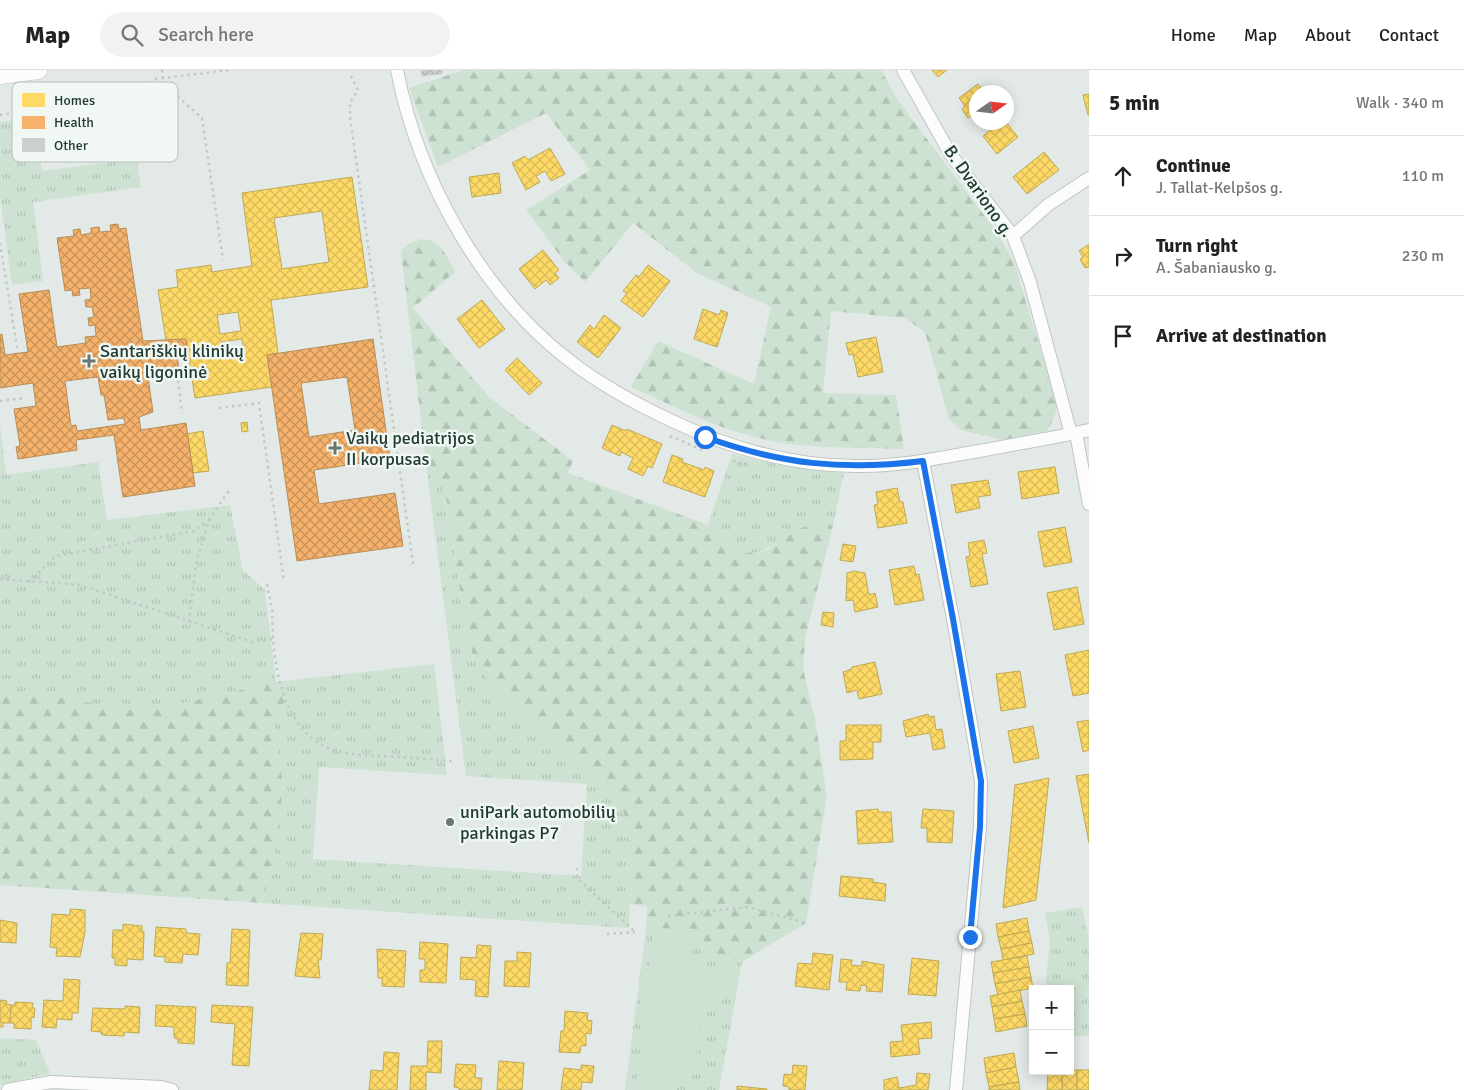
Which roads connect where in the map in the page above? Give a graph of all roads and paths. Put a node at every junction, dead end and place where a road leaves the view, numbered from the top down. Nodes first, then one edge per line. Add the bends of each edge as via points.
1 (38, 70) edge
2 (162, 70) edge
3 (231, 70) edge
4 (397, 70) edge
5 (903, 70) edge
6 (0, 75) edge
7 (351, 76) dead end
8 (163, 78) junction
9 (152, 82) edge
10 (164, 82) edge
11 (178, 97) edge
12 (1089, 178) edge
13 (1013, 236) junction
14 (0, 243) edge
15 (223, 260) dead end
16 (18, 353) dead end
17 (177, 374) dead end
18 (23, 398) dead end
19 (0, 401) edge
20 (218, 408) dead end
21 (182, 413) dead end
22 (1089, 430) edge
23 (1073, 433) junction
24 (666, 434) dead end
25 (708, 452) dead end
26 (725, 458) dead end
27 (923, 461) junction
28 (759, 468) dead end
29 (230, 489) dead end
30 (1089, 504) edge
31 (209, 520) junction
32 (413, 564) dead end
33 (0, 579) edge
34 (284, 581) dead end
35 (28, 582) junction
36 (267, 584) dead end
37 (189, 622) junction
38 (273, 639) junction
39 (452, 761) dead end
40 (577, 868) dead end
41 (668, 916) dead end
42 (806, 923) dead end
43 (607, 934) dead end
44 (8, 1090) edge
45 (172, 1090) edge
46 (956, 1090) edge

1 - 6 main road
2 - 8 path
3 - 8 path
4 - 27 street via 430,176 470,251 519,312 568,360 608,388 650,411 738,449 771,458 854,466
5 - 13 street, B. Dvariono g. via 951,155
7 - 32 path via 358,90 350,102 350,117
8 - 9 path
8 - 10 path
11 - 15 path via 202,118
12 - 13 street via 1048,205
13 - 23 street, B. Dvariono g. via 1030,282
14 - 16 path
17 - 21 path
18 - 19 path
20 - 34 path via 259,403
22 - 23 street
23 - 27 street
23 - 30 street, B. Dvariono g.
24 - 25 path
26 - 28 path
27 - 46 street via 981,781 980,827
29 - 31 path
31 - 35 path via 194,531 174,536 94,547 56,556
31 - 37 path via 196,563
33 - 35 path
35 - 37 path via 80,585
36 - 38 path
37 - 38 path via 252,642
38 - 39 path via 278,680 296,722 312,738 326,747 350,754
40 - 43 path via 577,878 635,932
41 - 42 path via 747,907
44 - 45 street via 50,1082

